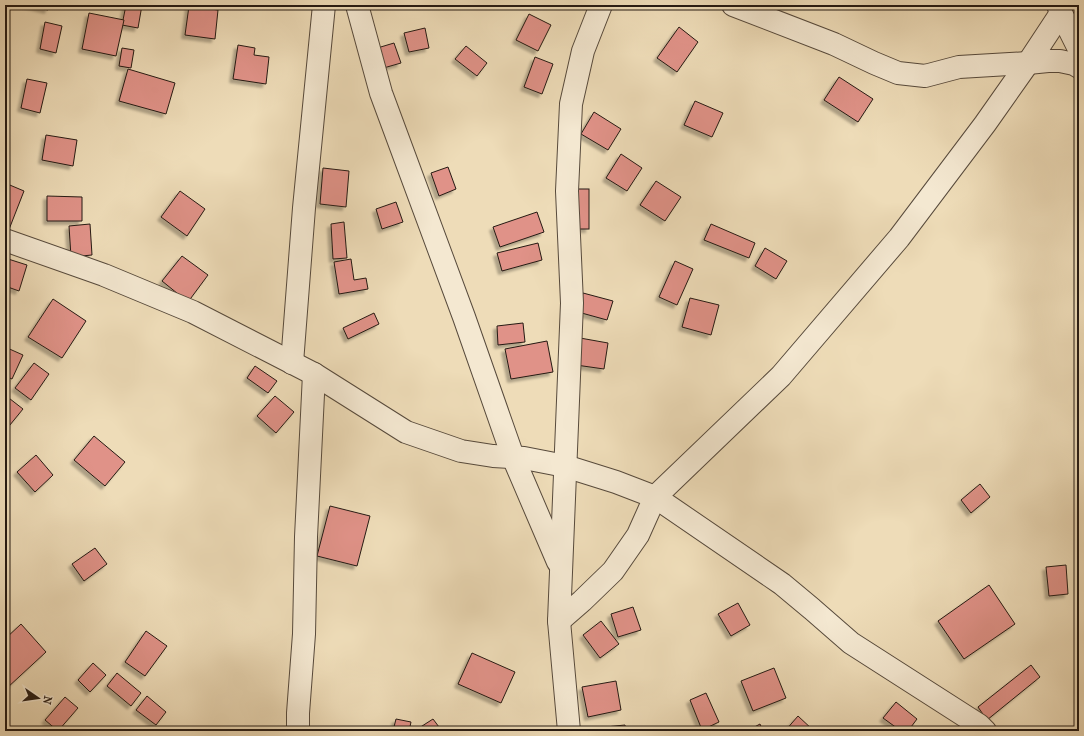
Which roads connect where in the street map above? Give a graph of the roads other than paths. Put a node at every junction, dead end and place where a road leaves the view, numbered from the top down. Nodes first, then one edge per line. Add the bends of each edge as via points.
1 (324, 5) edge
2 (357, 5) edge
3 (601, 5) edge
4 (732, 5) edge
5 (1059, 9) edge
6 (1079, 49) edge
7 (1028, 64) junction
8 (1079, 67) edge
9 (5, 240) edge
10 (292, 363) junction
11 (314, 374) junction
12 (513, 457) junction
13 (565, 466) junction
14 (654, 497) junction
15 (560, 567) junction
16 (558, 621) junction
17 (979, 729) edge
18 (298, 731) edge
19 (569, 731) edge

1 - 10 street
2 - 12 street via 381,93 464,316
3 - 13 street via 583,50 572,104 567,191 572,303
4 - 7 street via 834,44 898,73 924,76 959,68
5 - 6 street
5 - 7 street
7 - 8 street via 1060,61
7 - 14 street via 899,238 781,376
9 - 10 street via 104,275 193,312
10 - 11 street
11 - 12 street via 406,432 461,451
11 - 18 street
12 - 13 street
12 - 15 street
13 - 14 street
13 - 15 street
14 - 16 street via 638,535 613,571
14 - 17 street via 782,584 851,643
15 - 16 street
16 - 19 street

